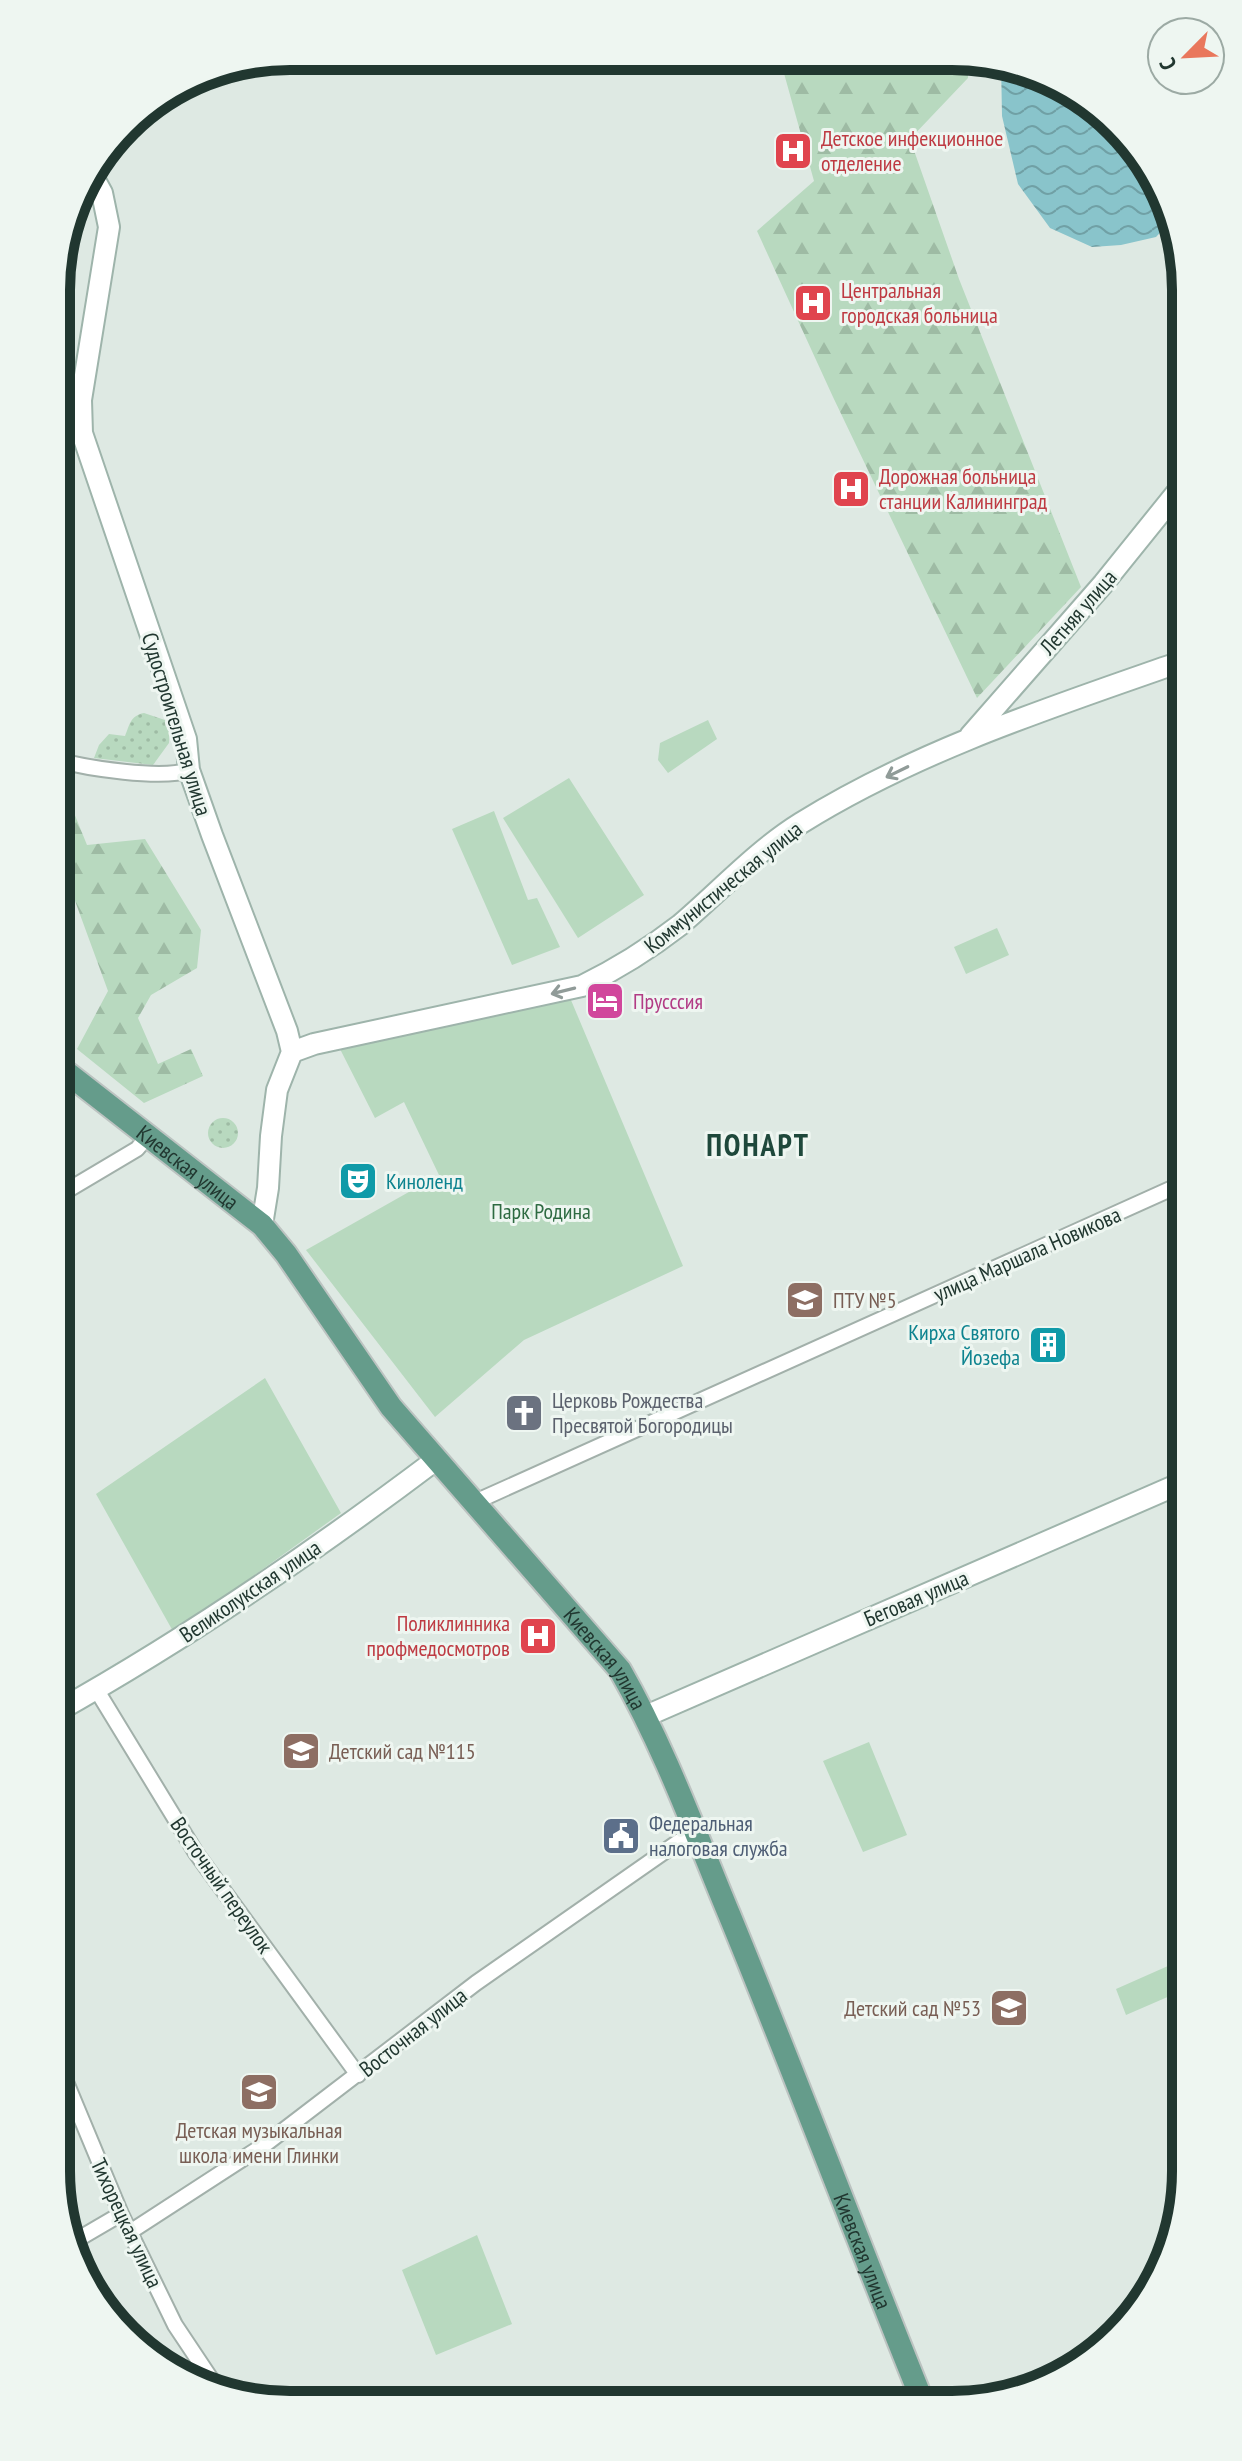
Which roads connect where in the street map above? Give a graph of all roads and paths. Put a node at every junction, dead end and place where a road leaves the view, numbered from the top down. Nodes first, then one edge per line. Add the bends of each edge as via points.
1 (98, 185) edge
2 (1172, 498) edge
3 (1172, 665) edge
4 (967, 739) junction
5 (70, 764) edge
6 (189, 770) junction
7 (292, 1052) junction
8 (70, 1075) edge
9 (148, 1136) junction
10 (1172, 1188) edge
11 (70, 1189) edge
12 (262, 1225) junction
13 (437, 1459) junction
14 (1172, 1487) edge
15 (475, 1502) junction
16 (96, 1689) junction
17 (70, 1704) edge
18 (646, 1716) junction
19 (694, 1831) junction
20 (358, 2075) junction
21 (70, 2092) edge
22 (121, 2214) junction
23 (130, 2232) junction
24 (81, 2237) edge
25 (208, 2375) edge
26 (919, 2391) edge

1 - 6 main road, Судостроительная улица via 109,227 81,400 82,433 186,739
2 - 4 main road, Летняя улица
3 - 4 main road, Коммунистическая улица
4 -> 7 main road, Коммунистическая улица via 799,824 678,925 622,966 582,986
5 - 6 street via 167,775
6 - 7 main road, Судостроительная улица
7 - 12 main road via 277,1090
8 - 9 main road, Киевская улица
9 - 11 street via 137,1149
9 - 12 main road, Киевская улица
10 - 15 street, улица Маршала Новикова
12 - 13 main road, Киевская улица via 391,1407
13 - 15 main road, Киевская улица
13 - 16 main road, Великолукская улица via 288,1568
14 - 18 main road, Беговая улица
15 - 18 main road, Киевская улица via 620,1670
16 - 17 main road, Великолукская улица
16 - 20 street, Восточный переулок via 196,1853
18 - 19 main road, Киевская улица
19 - 20 street, Восточная улица via 476,1983
19 - 26 main road, Киевская улица
20 - 23 street, Восточная улица via 267,2143
21 - 22 street, Тихорецкая улица
22 - 23 street, Тихорецкая улица
22 - 24 street
23 - 25 street, Тихорецкая улица via 175,2325

